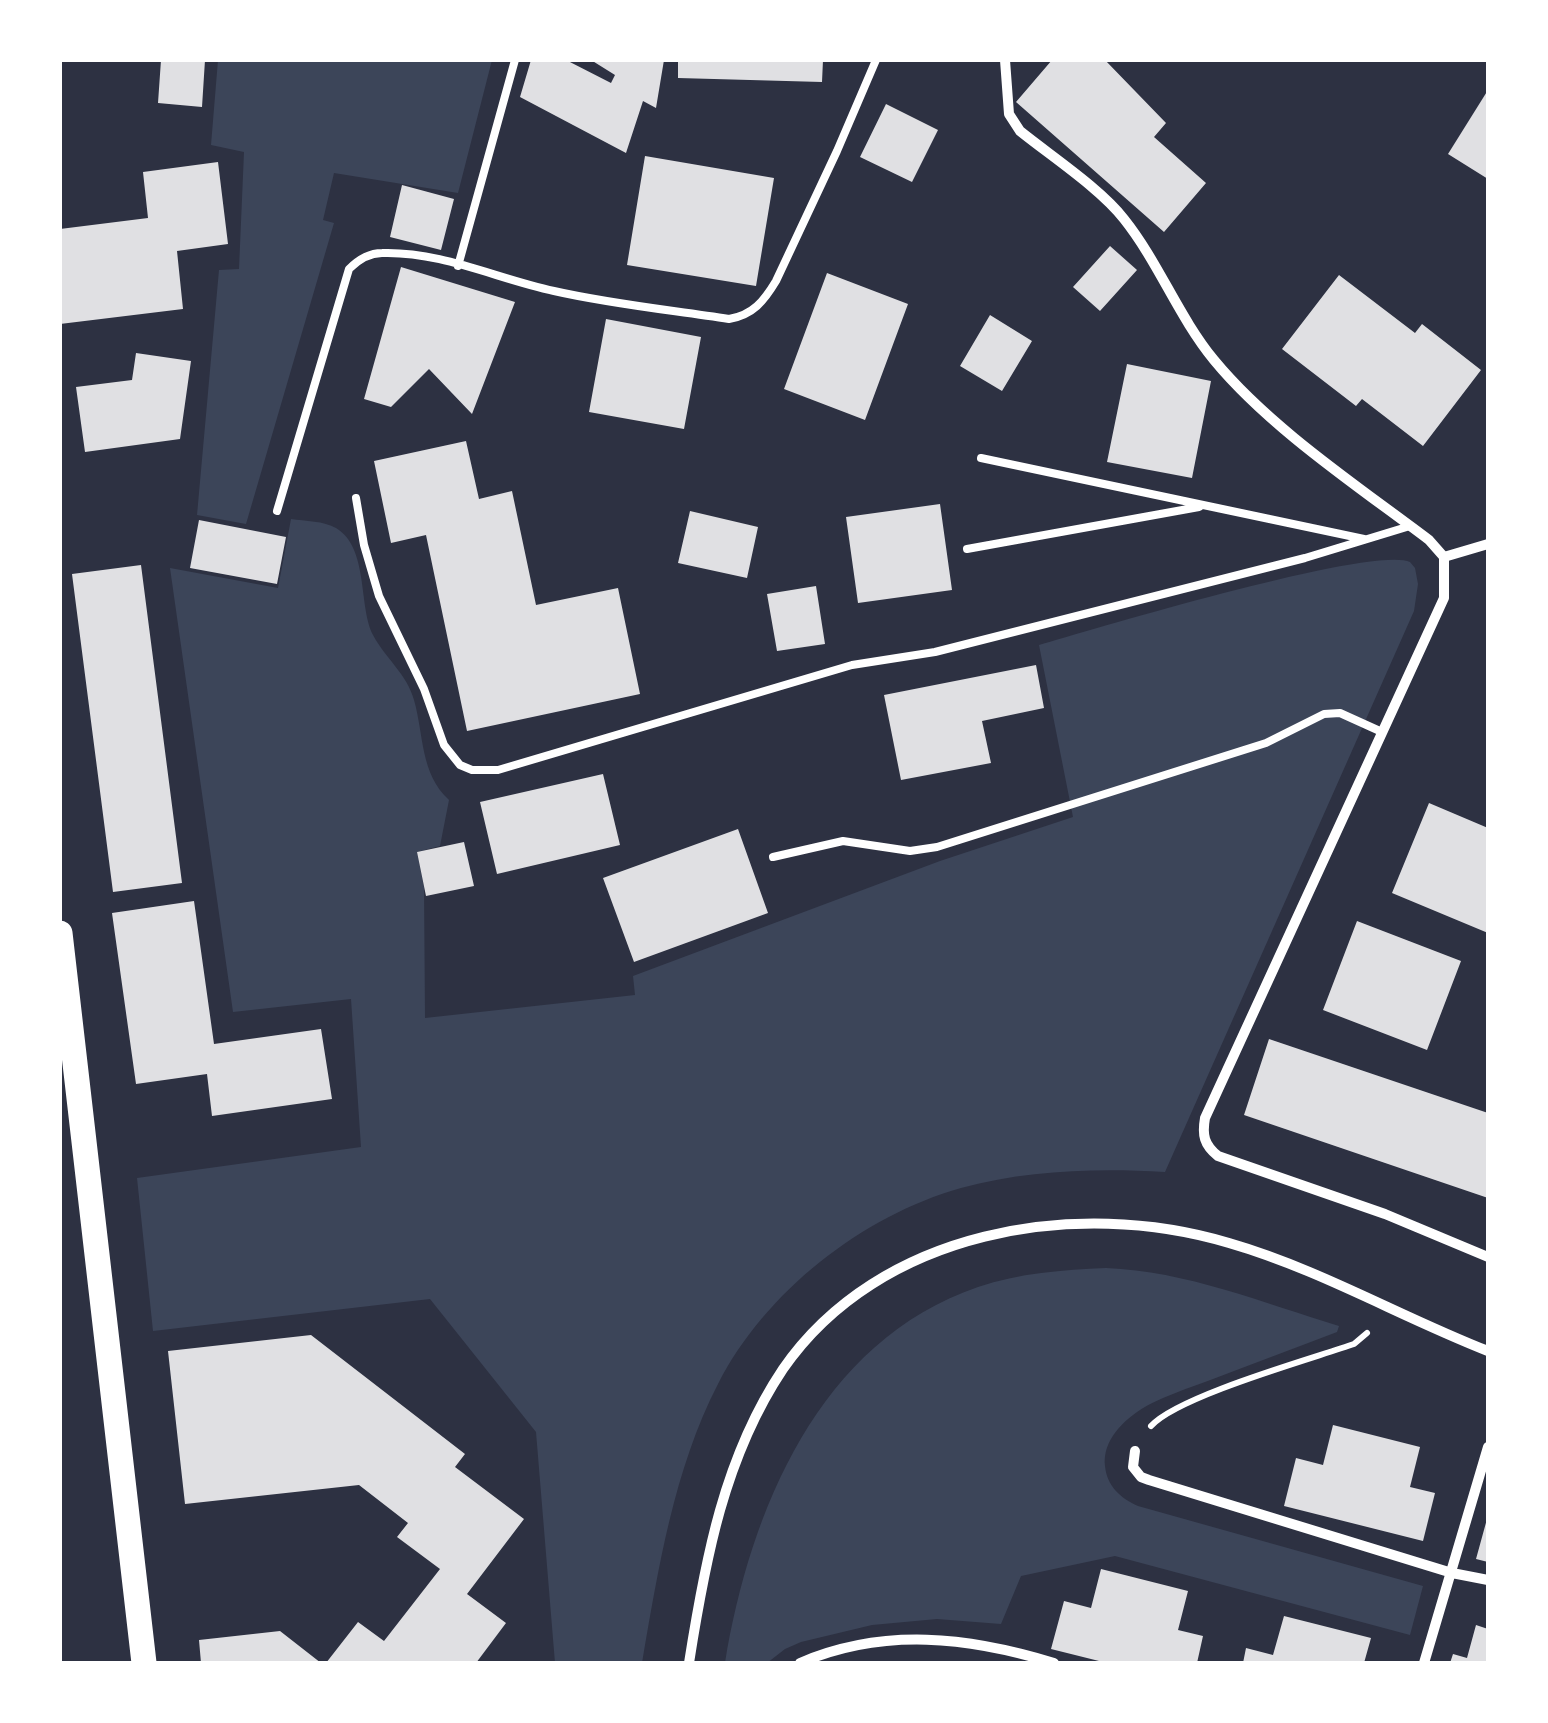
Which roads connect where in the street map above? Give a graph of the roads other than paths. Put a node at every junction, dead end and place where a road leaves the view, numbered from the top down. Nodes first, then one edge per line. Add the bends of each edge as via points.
1 (515, 60) edge
2 (876, 60) edge
3 (1005, 60) edge
4 (458, 266) junction
5 (981, 458) dead end
6 (356, 498) dead end
7 (1204, 506) junction
8 (277, 511) dead end
9 (1410, 526) junction
10 (1368, 540) junction
11 (1488, 544) edge
12 (967, 550) dead end
13 (1444, 558) junction
14 (1382, 732) junction
15 (773, 857) dead end
16 (60, 933) edge
17 (1488, 1256) edge
18 (1488, 1350) edge
19 (1488, 1447) edge
20 (1135, 1451) road end
21 (1452, 1572) junction
22 (1488, 1580) edge
23 (144, 1663) edge
24 (688, 1663) edge
25 (800, 1663) edge
26 (1054, 1663) edge
27 (1424, 1663) edge

1 - 4 lane
2 - 4 lane via 776,281 745,316 555,292
3 - 9 street via 1009,114 1020,131 1122,216 1215,361 1282,426
4 - 8 lane via 377,252 349,269
5 - 7 lane
6 - 10 lane via 379,596 444,746 460,764 484,772 852,666 935,652
7 - 10 lane
7 - 12 lane
9 - 10 lane
9 - 13 street
11 - 13 street
13 - 14 street via 1444,598
14 - 15 lane via 1340,713 1324,714 1266,743 937,847 910,851 844,841
14 - 17 street via 1205,1118 1203,1136 1218,1156
16 - 23 main road
18 - 24 street via 1244,1248 1140,1224 1055,1224 962,1242 852,1300 814,1331 784,1369 760,1408 720,1505
19 - 21 street
20 - 21 street via 1132,1467 1149,1480
21 - 22 street
21 - 27 street
25 - 26 street via 858,1646 928,1638

